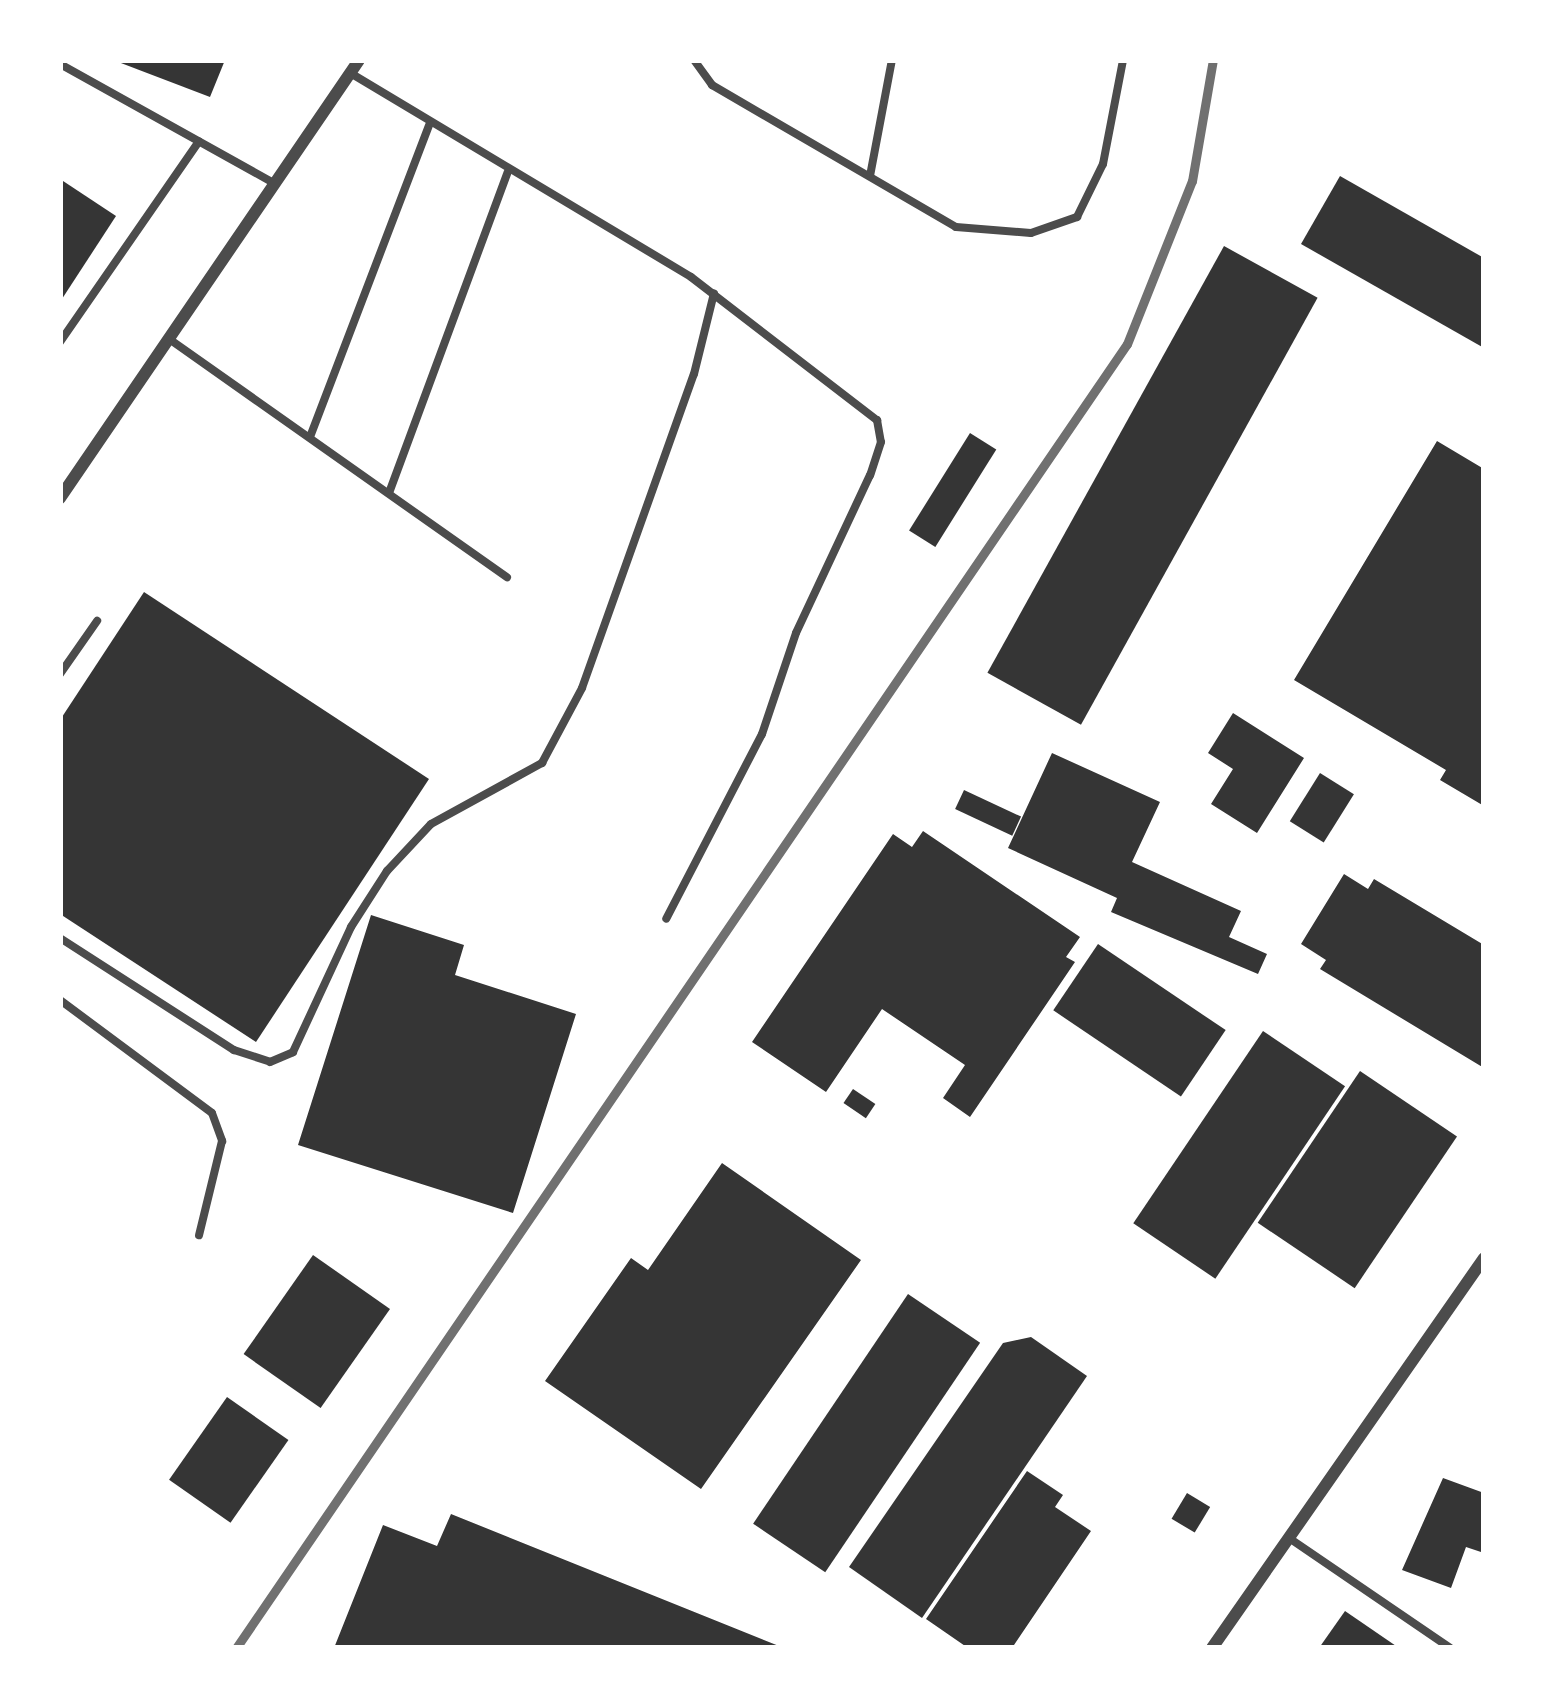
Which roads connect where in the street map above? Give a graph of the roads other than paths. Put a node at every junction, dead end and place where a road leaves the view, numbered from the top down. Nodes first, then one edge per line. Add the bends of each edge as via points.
1 (359, 60) edge
2 (694, 60) edge
3 (892, 60) edge
4 (1123, 60) edge
5 (60, 64) edge
6 (352, 74) junction
7 (429, 125) junction
8 (199, 141) junction
9 (508, 172) junction
10 (870, 177) junction
11 (278, 185) junction
12 (714, 293) junction
13 (172, 340) junction
14 (60, 342) edge
15 (310, 438) junction
16 (389, 493) junction
17 (60, 498) edge
18 (507, 577) dead end
19 (98, 621) dead end
20 (60, 674) edge
21 (667, 920) dead end
22 (60, 938) edge
23 (60, 1000) edge
24 (199, 1235) dead end
25 (1484, 1258) edge
26 (1289, 1538) junction
27 (1212, 1648) edge
28 (1450, 1648) edge

1 - 6 street
2 - 10 lane via 712,85
3 - 10 lane
4 - 10 lane via 1103,164 1077,217 1030,233 956,227
5 - 8 lane
6 - 7 lane
6 - 11 street
7 - 9 lane
7 - 15 lane
8 - 11 lane
8 - 14 lane
9 - 12 lane
9 - 16 lane
11 - 13 street
12 - 21 lane via 877,420 881,442 796,633 762,734
12 - 22 lane via 694,374 589,669 542,763 431,824 387,871 351,927 293,1052 269,1062 234,1050
13 - 15 lane
13 - 17 street
15 - 16 lane
16 - 18 lane
19 - 20 lane
23 - 24 lane via 212,1113 222,1141
25 - 26 street
26 - 27 street
26 - 28 lane

